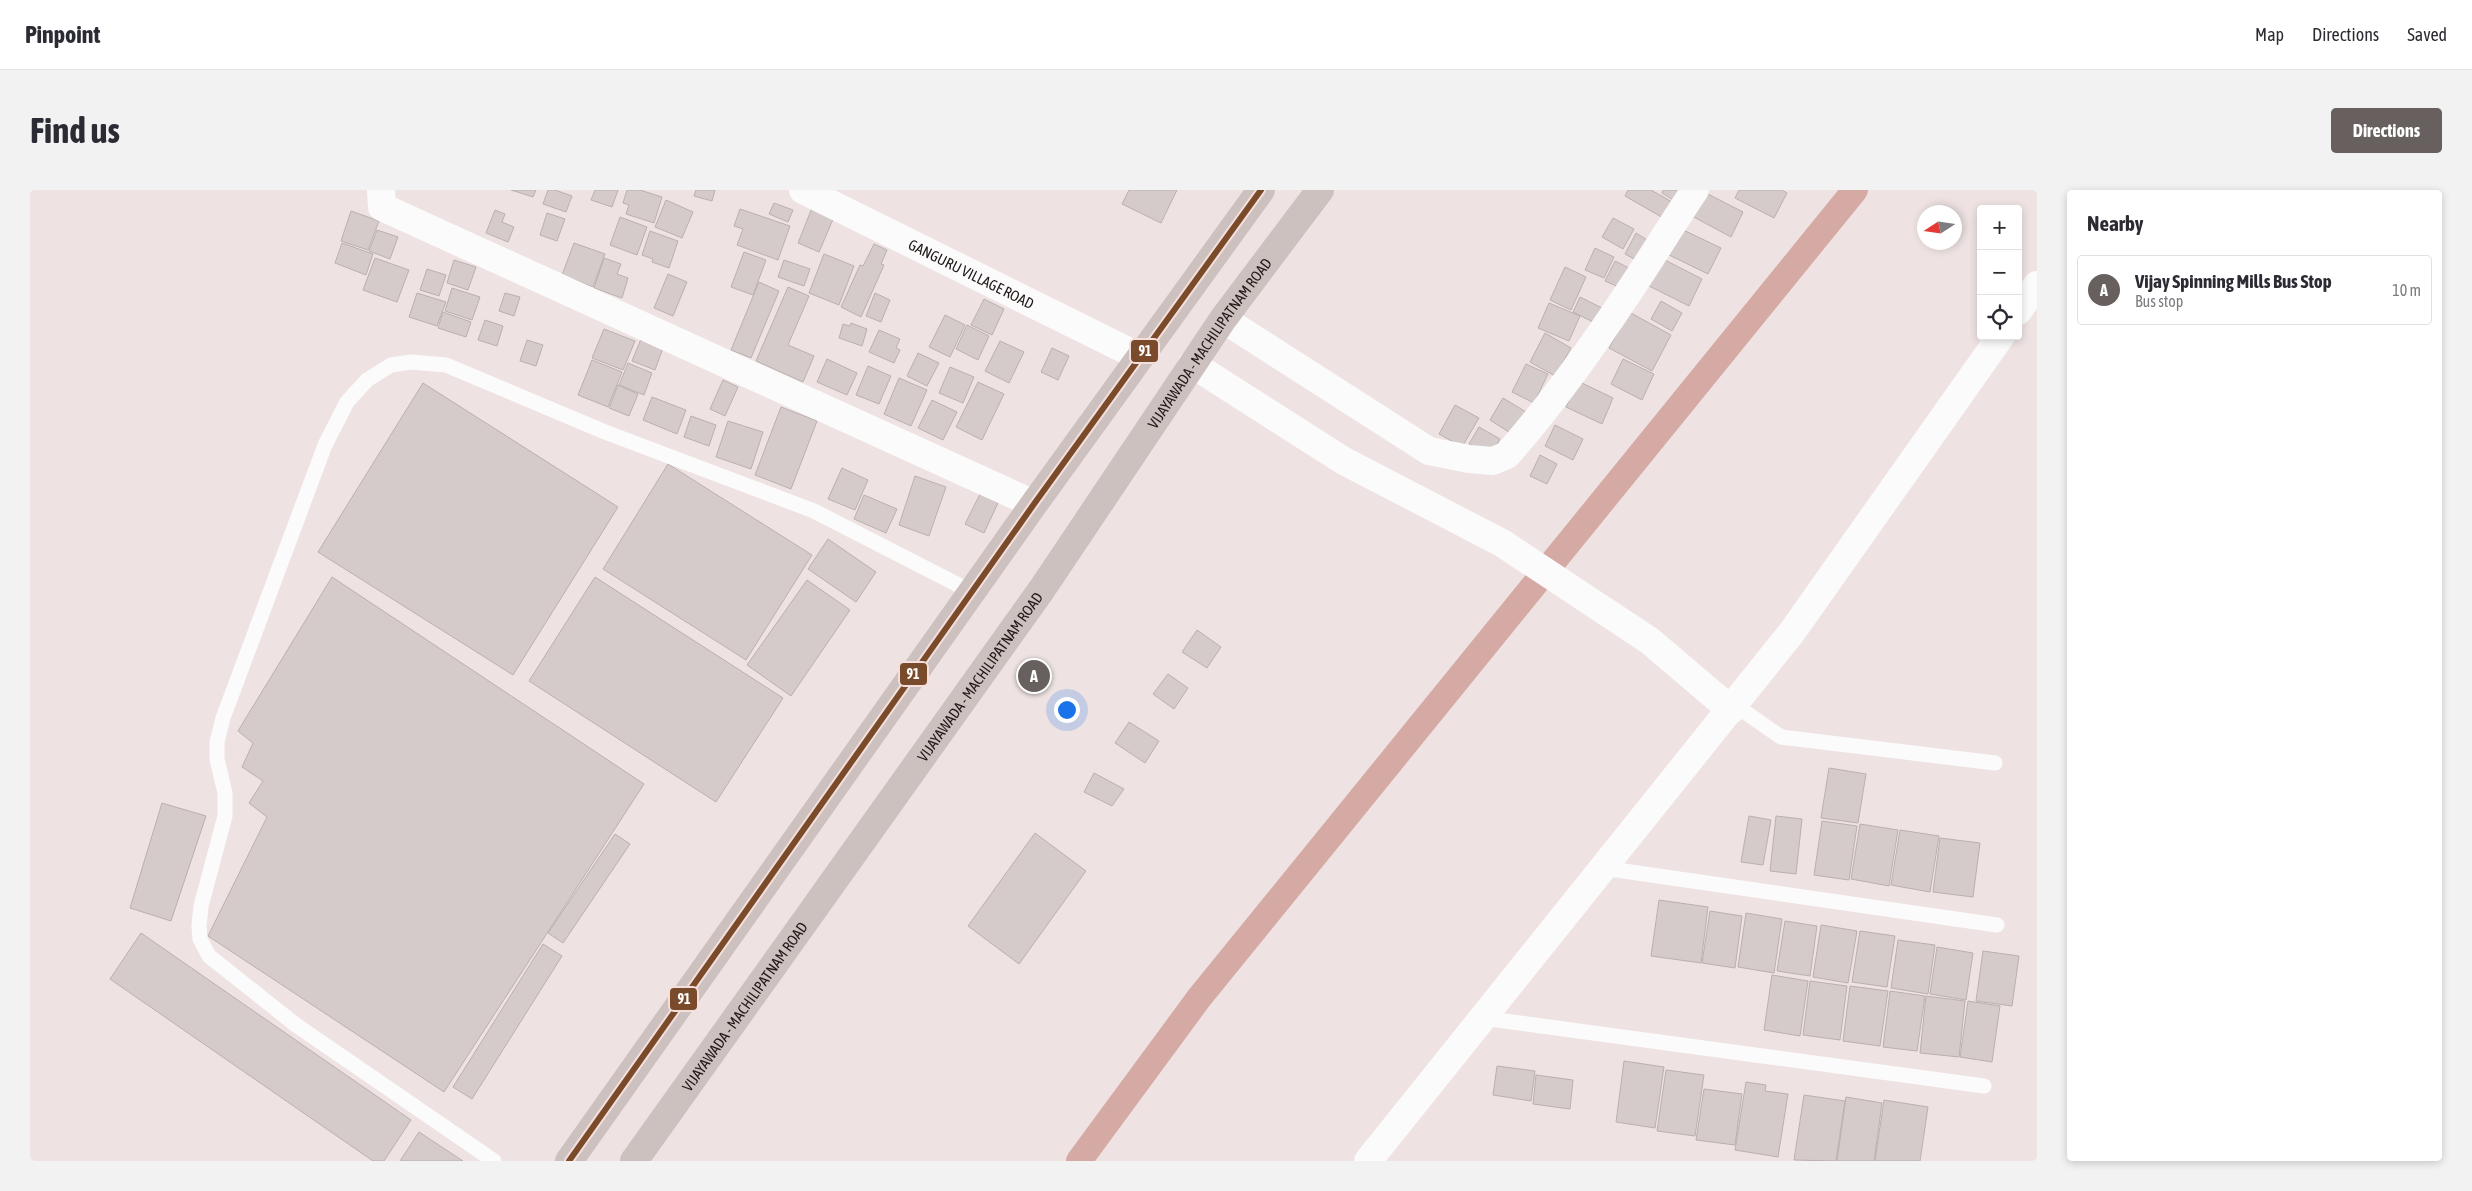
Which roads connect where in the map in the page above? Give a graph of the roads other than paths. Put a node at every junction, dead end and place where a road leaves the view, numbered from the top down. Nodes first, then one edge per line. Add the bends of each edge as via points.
1 (381, 190) edge
2 (803, 190) edge
3 (1261, 190) edge
4 (1320, 190) edge
5 (1695, 190) edge
6 (2037, 285) edge
7 (2022, 306) edge
8 (1223, 319) junction
9 (1998, 340) edge
10 (1140, 357) junction
11 (1192, 364) junction
12 (1034, 504) junction
13 (972, 592) junction
14 (1733, 707) junction
15 (1995, 763) dead end
16 (1603, 868) junction
17 (1998, 925) dead end
18 (1483, 1018) junction
19 (1984, 1086) dead end
20 (494, 1161) edge
21 (569, 1161) edge
22 (634, 1161) edge
23 (1368, 1161) edge

1 - 12 street via 382,207
2 - 10 street, GANGURU VILLAGE ROAD
3 - 10 highway
4 - 8 highway, VIJAYAWADA - MACHILIPATNAM ROAD
5 - 8 street via 1574,370 1507,455 1493,461 1429,451
6 - 7 street
8 - 11 highway, VIJAYAWADA - MACHILIPATNAM ROAD
9 - 14 street via 1792,632
10 - 12 highway
11 - 14 street via 1344,461 1502,544 1650,641
11 - 22 highway, VIJAYAWADA - MACHILIPATNAM ROAD via 1042,589
12 - 13 highway
13 - 20 lane via 814,511 605,432 446,365 412,362 391,365 367,380 347,402 325,445 223,718 217,759 225,793 225,816 202,906 200,939 209,956 222,968 296,1025
13 - 21 highway
14 - 15 lane via 1781,736
14 - 16 street
16 - 17 lane
16 - 18 street
18 - 19 lane
18 - 23 street

